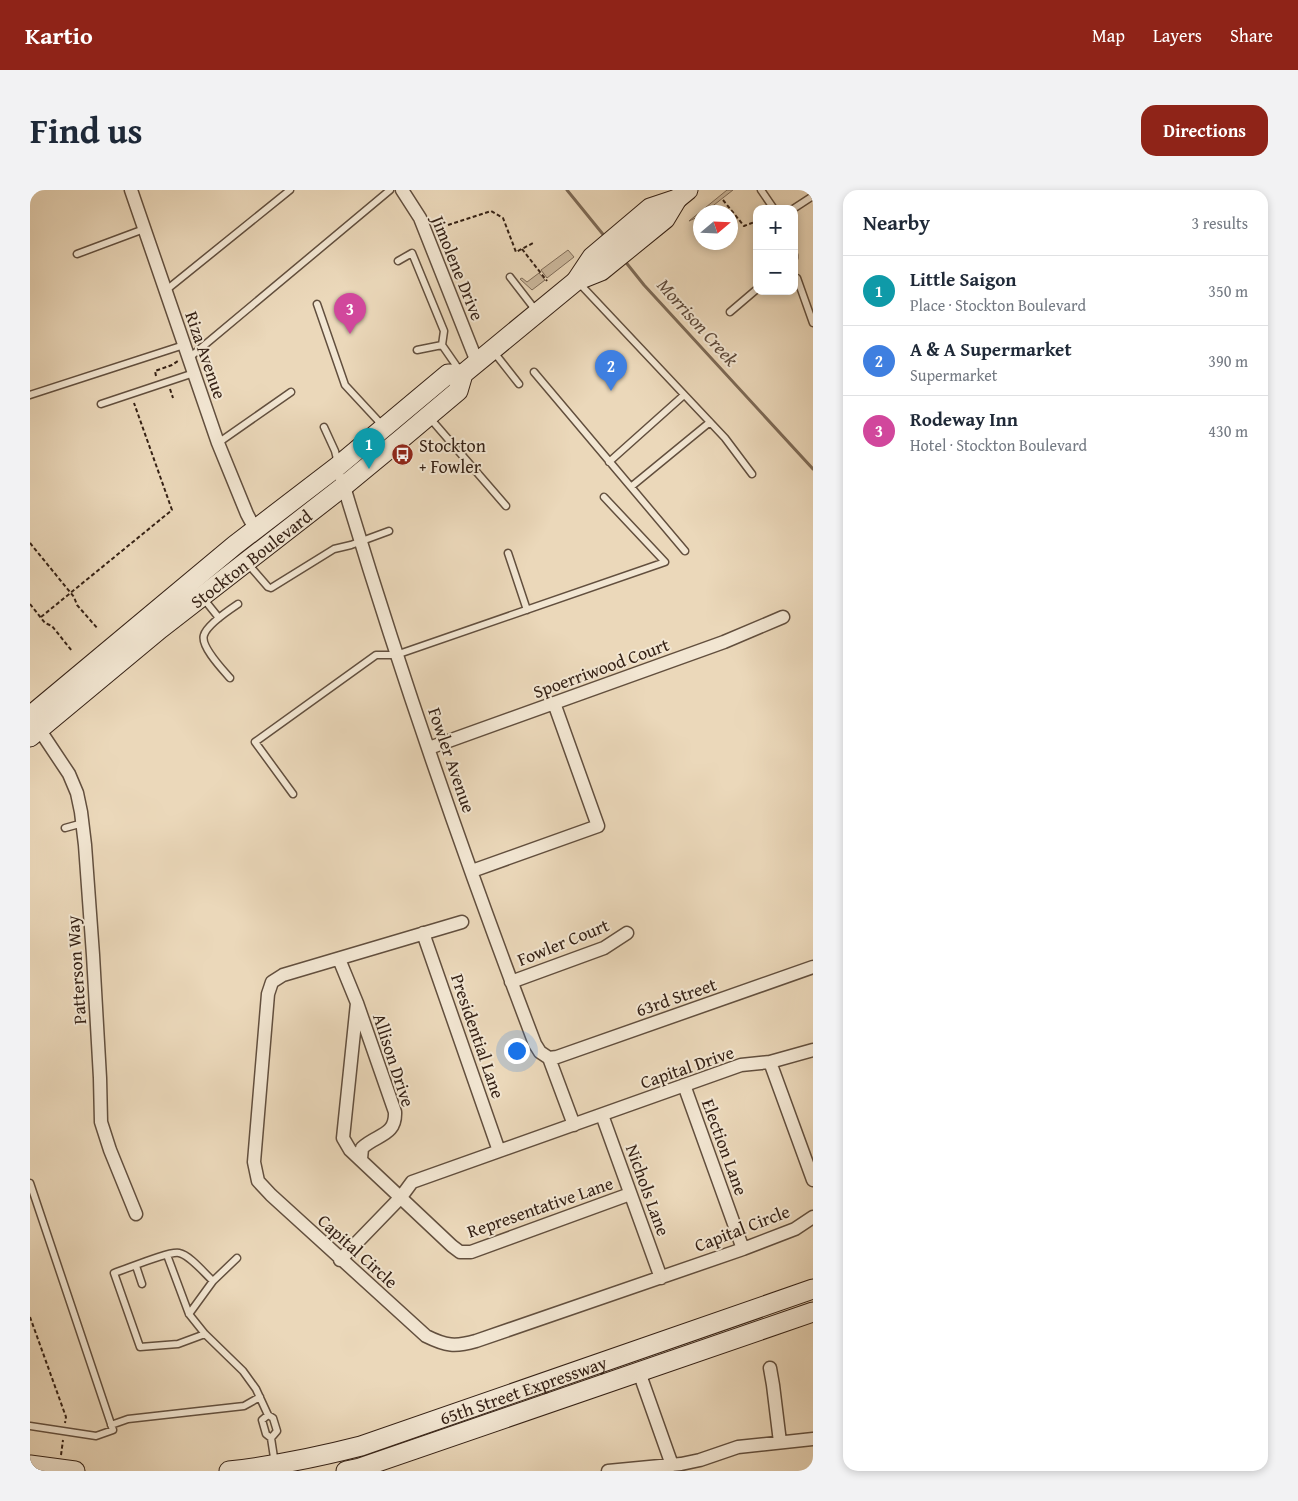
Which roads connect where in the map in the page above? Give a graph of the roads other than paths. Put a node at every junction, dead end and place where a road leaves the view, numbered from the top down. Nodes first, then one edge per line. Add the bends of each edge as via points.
1 (131, 190) edge
2 (290, 190) edge
3 (390, 190) edge
4 (402, 190) edge
5 (761, 190) edge
6 (683, 194) edge
7 (813, 196) edge
8 (771, 205) edge
9 (798, 206) edge
10 (144, 229) junction
11 (629, 238) junction
12 (77, 254) dead end
13 (398, 261) dead end
14 (510, 277) dead end
15 (798, 280) edge
16 (576, 281) junction
17 (166, 291) junction
18 (753, 292) edge
19 (316, 304) dead end
20 (811, 311) edge
21 (730, 312) dead end
22 (537, 313) junction
23 (813, 323) edge
24 (442, 344) junction
25 (184, 345) junction
26 (418, 350) dead end
27 (492, 350) junction
28 (185, 358) junction
29 (477, 362) junction
30 (534, 372) dead end
31 (194, 373) junction
32 (463, 374) junction
33 (519, 384) dead end
34 (291, 392) dead end
35 (30, 394) edge
36 (684, 395) junction
37 (101, 404) dead end
38 (428, 416) junction
39 (710, 422) junction
40 (324, 427) dead end
41 (384, 427) junction
42 (218, 443) junction
43 (609, 462) junction
44 (338, 466) junction
45 (752, 474) dead end
46 (344, 486) junction
47 (632, 486) junction
48 (604, 497) dead end
49 (506, 506) dead end
50 (255, 529) junction
51 (390, 531) dead end
52 (362, 541) junction
53 (269, 544) junction
54 (685, 551) dead end
55 (508, 553) dead end
56 (246, 562) junction
57 (202, 597) junction
58 (238, 604) dead end
59 (527, 610) junction
60 (782, 617) dead end
61 (219, 618) junction
62 (396, 655) junction
63 (230, 678) dead end
64 (554, 703) junction
65 (33, 727) edge
66 (429, 748) junction
67 (293, 794) dead end
68 (83, 823) junction
69 (65, 828) dead end
70 (472, 871) junction
71 (462, 922) dead end
72 (423, 933) junction
73 (627, 933) dead end
74 (340, 958) junction
75 (813, 967) edge
76 (512, 982) junction
77 (357, 1003) junction
78 (813, 1050) edge
79 (550, 1058) junction
80 (770, 1062) junction
81 (684, 1085) junction
82 (602, 1115) junction
83 (574, 1125) junction
84 (499, 1151) junction
85 (361, 1159) junction
86 (813, 1180) edge
87 (30, 1186) edge
88 (630, 1194) junction
89 (400, 1197) junction
90 (136, 1214) dead end
91 (813, 1217) edge
92 (743, 1249) junction
93 (167, 1255) junction
94 (237, 1258) dead end
95 (340, 1260) junction
96 (136, 1266) junction
97 (660, 1278) junction
98 (213, 1281) junction
99 (142, 1284) dead end
100 (813, 1289) edge
101 (813, 1312) edge
102 (189, 1314) junction
103 (205, 1334) junction
104 (770, 1368) dead end
105 (639, 1372) junction
106 (260, 1397) junction
107 (268, 1415) junction
108 (111, 1424) junction
109 (30, 1426) edge
110 (271, 1438) junction
111 (813, 1439) edge
112 (780, 1442) junction
113 (30, 1465) edge
114 (275, 1465) junction
115 (672, 1465) junction
116 (75, 1471) edge
117 (229, 1471) edge
118 (346, 1471) edge
119 (608, 1471) edge

1 - 10 street, Riza Avenue
2 - 17 lane
3 - 28 lane
4 - 29 street, Jimolene Drive via 420,218
5 - 8 lane
6 - 11 main road, Stockton Boulevard via 665,219
6 - 11 main road, Stockton Boulevard via 648,206
7 - 9 lane
10 - 12 lane
10 - 17 street, Riza Avenue
11 - 16 main road, Stockton Boulevard
13 - 24 lane via 412,253 444,331
14 - 22 lane
15 - 20 lane
16 - 22 main road, Stockton Boulevard
16 - 36 lane
17 - 25 street, Riza Avenue
18 - 21 lane
19 - 41 lane via 345,385
20 - 23 lane
22 - 27 main road, Stockton Boulevard
24 - 26 lane
24 - 32 lane
25 - 28 street, Riza Avenue
25 - 35 lane
27 - 29 main road, Stockton Boulevard
27 - 33 lane
28 - 31 street, Riza Avenue
29 - 32 main road, Stockton Boulevard
30 - 43 lane
31 - 37 lane
31 - 42 street, Riza Avenue
32 - 38 main road, Stockton Boulevard via 458,391
32 - 41 main road, Stockton Boulevard via 448,374
34 - 42 lane
36 - 39 lane
36 - 43 lane
38 - 46 main road, Stockton Boulevard
38 - 49 lane
39 - 45 lane
39 - 47 lane
40 - 44 lane
41 - 44 main road, Stockton Boulevard
42 - 50 street, Riza Avenue
43 - 47 lane
44 - 46 street, Fowler Avenue
44 - 50 main road, Stockton Boulevard
46 - 52 street, Fowler Avenue
46 - 53 main road, Stockton Boulevard
47 - 54 lane
48 - 59 lane via 664,562
50 - 53 main road
50 - 65 main road, Stockton Boulevard via 105,655
51 - 52 lane
52 - 56 lane via 334,549 271,588
52 - 62 street, Fowler Avenue
53 - 56 main road, Stockton Boulevard
55 - 59 lane
56 - 57 main road, Stockton Boulevard
57 - 61 lane
57 - 65 main road, Stockton Boulevard
58 - 61 lane
59 - 62 lane
60 - 64 street, Spoerriwood Court via 724,642
61 - 63 lane via 204,634 203,641
62 - 66 street, Fowler Avenue
62 - 67 lane via 376,655 255,742
64 - 66 street, Spoerriwood Court
64 - 70 street via 598,826
65 - 68 street, Patterson Way via 69,774
66 - 70 street, Fowler Avenue
68 - 69 lane
68 - 90 street, Patterson Way via 101,1122
70 - 76 street, Fowler Avenue
71 - 72 street, Capital Circle
72 - 74 street, Capital Circle
72 - 84 street, Presidential Lane
73 - 76 street, Fowler Court via 604,948
74 - 77 street, Allison Drive
74 - 95 street, Capital Circle via 282,975 272,982 268,994 254,1162 258,1181
75 - 79 street, 63rd Street
76 - 79 street, Fowler Avenue via 535,1044
77 - 85 street, Representative Lane via 343,1138
77 - 85 street, Allison Drive via 396,1123 389,1132 362,1148
78 - 80 street, Capital Drive
79 - 83 street
80 - 81 street, Capital Drive via 741,1065
80 - 86 street
81 - 82 street, Capital Drive
81 - 92 street, Election Lane
82 - 83 street, Capital Drive
82 - 88 street, Nichols Lane
83 - 84 street, Capital Drive
84 - 89 street, Capital Drive via 412,1182
85 - 89 street, Representative Lane
87 - 108 lane
88 - 89 street, Representative Lane via 471,1252 460,1252 452,1246
88 - 97 street, Nichols Lane
89 - 95 street, Capital Drive
91 - 92 street, Capital Circle via 795,1229
92 - 97 street, Capital Circle
93 - 96 lane
93 - 98 lane via 179,1253 187,1257
93 - 102 lane
94 - 98 lane
95 - 97 street, Capital Circle via 426,1336 442,1344 459,1346
96 - 99 lane
96 - 103 lane via 114,1273 140,1347 178,1344
98 - 102 lane
100 - 114 main road, 65th Street Expressway via 361,1446
101 - 105 main road, 65th Street Expressway
102 - 103 lane
103 - 106 lane via 243,1371
104 - 112 street
105 - 115 street
105 - 118 main road, 65th Street Expressway
106 - 107 lane
106 - 108 lane via 244,1406 128,1419
107 - 110 lane via 273,1418 277,1431
107 - 110 lane via 262,1420 266,1434
108 - 109 lane via 113,1430 96,1436
110 - 114 lane
111 - 112 street
112 - 115 street via 738,1447 700,1460
113 - 116 main road
114 - 117 main road, 65th Street Expressway
115 - 119 street

